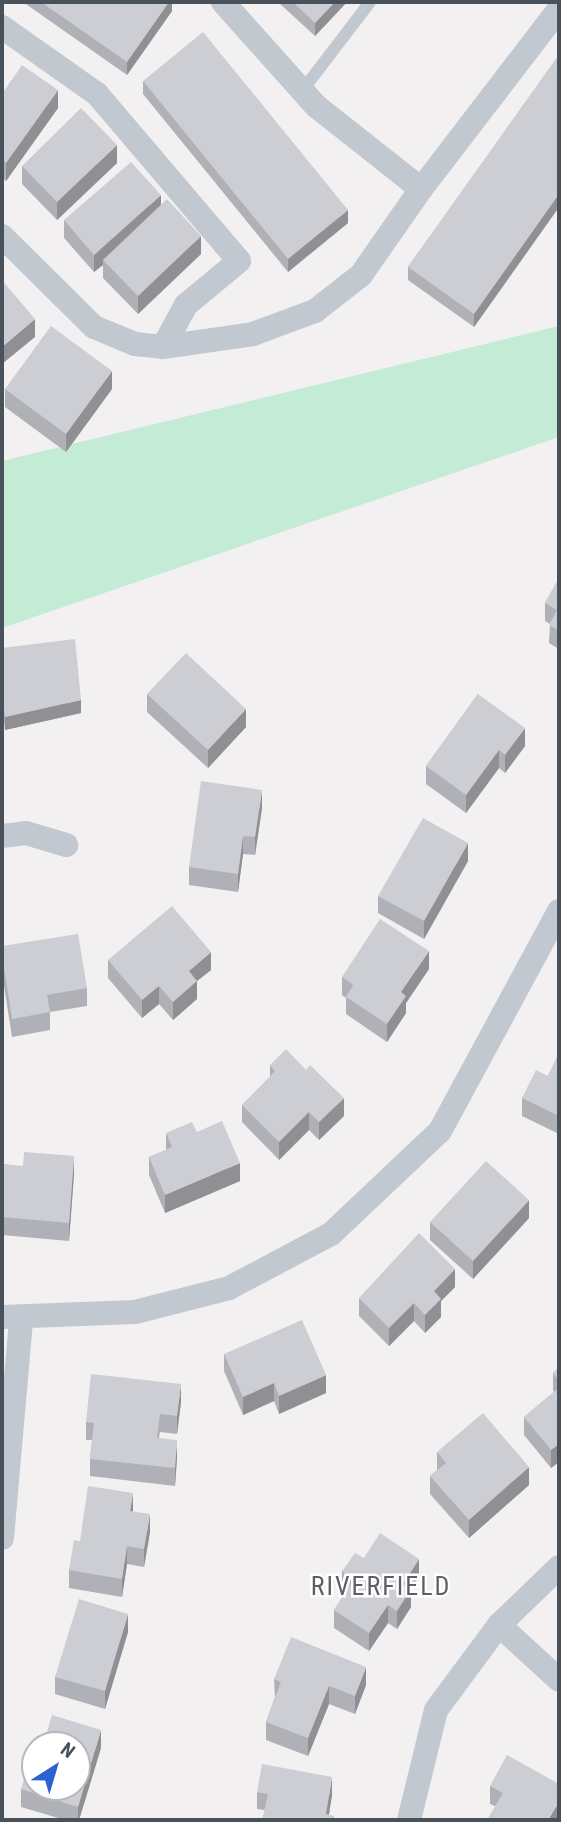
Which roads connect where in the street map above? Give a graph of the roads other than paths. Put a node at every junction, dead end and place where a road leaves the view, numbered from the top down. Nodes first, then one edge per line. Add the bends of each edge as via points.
1 (223, 2) edge
2 (370, 2) edge
3 (559, 9) edge
4 (2, 27) edge
5 (302, 90) junction
6 (421, 189) junction
7 (2, 236) edge
8 (163, 347) junction
9 (2, 836) edge
10 (65, 845) dead end
11 (559, 911) edge
12 (11, 1318) edge
13 (2, 1538) edge
14 (559, 1567) edge
15 (499, 1625) junction
16 (559, 1679) edge
17 (409, 1820) edge

1 - 5 street
2 - 5 lane
3 - 6 street
4 - 8 street via 97,94 239,261 186,305
5 - 6 street
6 - 8 street via 361,275 315,311 253,334
7 - 8 street via 94,327 135,344
9 - 10 street via 26,833
11 - 12 street via 440,1131 331,1234 229,1288 135,1312
12 - 13 street
14 - 15 street
15 - 16 street via 523,1652
15 - 17 street via 436,1710

